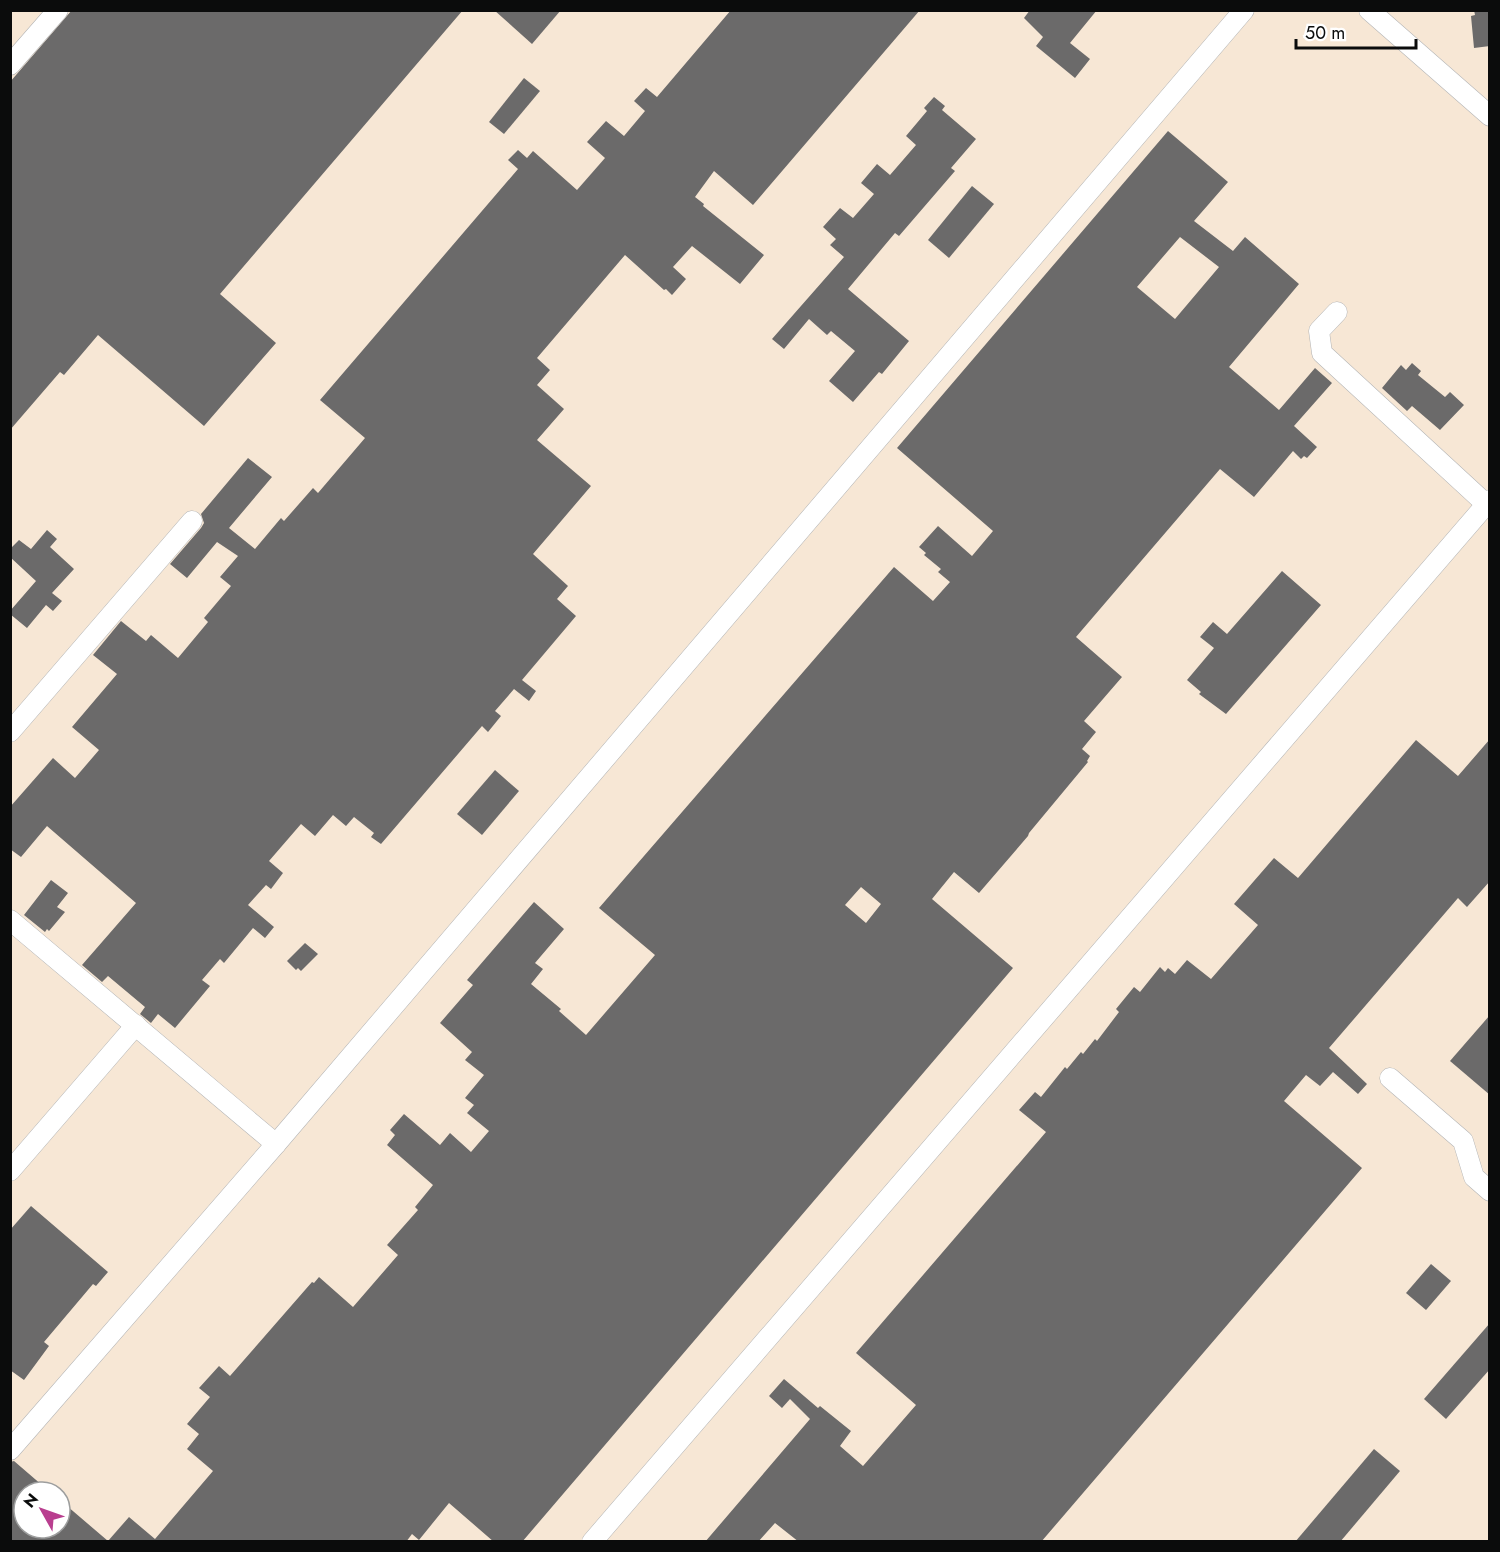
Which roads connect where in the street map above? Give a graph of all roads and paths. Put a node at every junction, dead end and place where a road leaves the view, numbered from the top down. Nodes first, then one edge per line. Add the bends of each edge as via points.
1 (58, 10) edge
2 (1244, 10) edge
3 (1369, 10) edge
4 (10, 65) edge
5 (1490, 116) edge
6 (1337, 312) dead end
7 (1488, 502) edge
8 (192, 521) dead end
9 (10, 732) edge
10 (13, 927) edge
11 (136, 1025) junction
12 (1390, 1078) dead end
13 (276, 1144) junction
14 (10, 1171) edge
15 (1490, 1191) edge
16 (10, 1450) edge
17 (592, 1542) edge

1 - 4 lane
2 - 13 lane
3 - 5 lane
6 - 7 lane via 1319,331 1322,353
7 - 17 lane
8 - 9 lane
10 - 11 lane
11 - 13 lane
11 - 14 lane
12 - 15 lane via 1463,1141 1474,1177
13 - 16 lane

